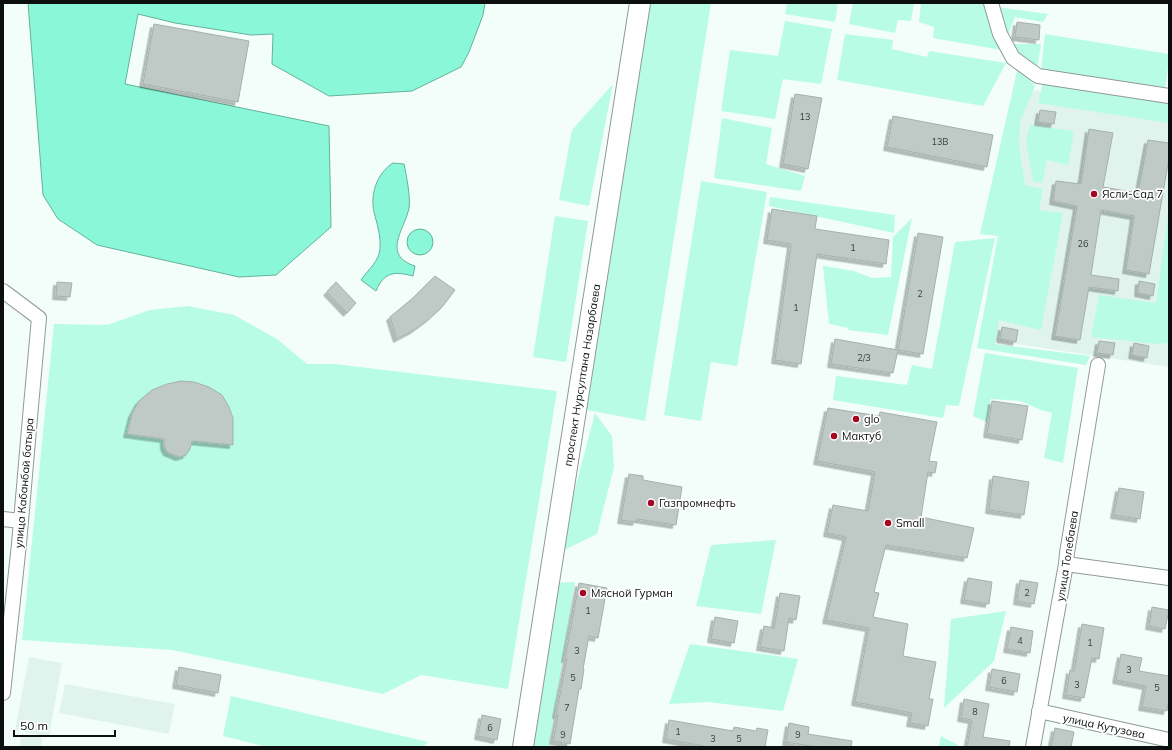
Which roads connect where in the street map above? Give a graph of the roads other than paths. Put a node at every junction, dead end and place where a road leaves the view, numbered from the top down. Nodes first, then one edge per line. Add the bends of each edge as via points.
1 (640, 3) edge
2 (991, 3) edge
3 (1169, 96) edge
4 (3, 291) edge
5 (1098, 364) dead end
6 (3, 519) edge
7 (21, 520) junction
8 (1066, 564) junction
9 (1169, 578) edge
10 (3, 692) edge
11 (1039, 711) junction
12 (1169, 740) edge
13 (523, 747) edge
14 (1033, 747) edge

1 - 13 main road, проспект Нурсултана Назарбаева
2 - 3 street via 1000,34 1013,58 1038,76
4 - 7 street, улица Кабанбай батыра via 39,318
5 - 8 street, улица Толебаева
6 - 7 street
7 - 10 street, улица Кабанбай батыра
8 - 9 street
8 - 11 street, улица Толебаева
11 - 12 street, улица Кутузова
11 - 14 street, улица Толебаева

